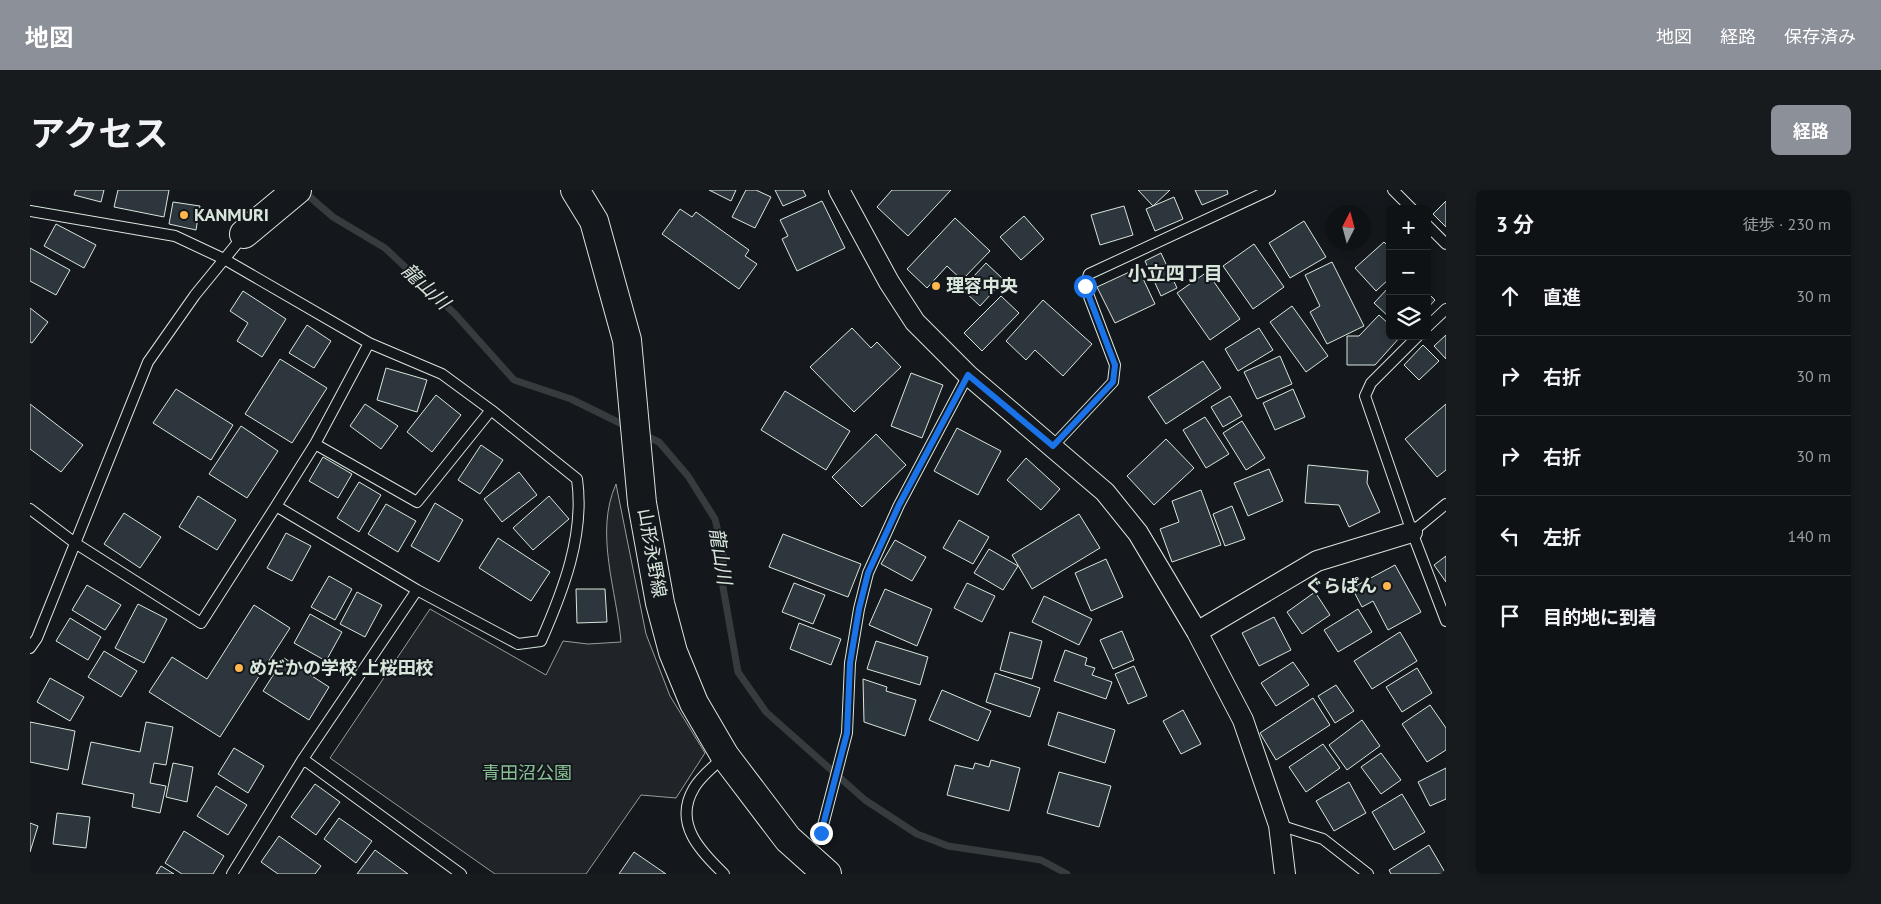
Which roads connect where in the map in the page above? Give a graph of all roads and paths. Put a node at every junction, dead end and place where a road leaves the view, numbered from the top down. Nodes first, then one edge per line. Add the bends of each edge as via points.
1 (297, 190) edge
2 (575, 190) edge
3 (839, 190) edge
4 (1270, 190) edge
5 (1393, 190) edge
6 (1408, 205) edge
7 (31, 213) edge
8 (1431, 229) edge
9 (244, 234) joint
10 (1446, 244) edge
11 (224, 259) junction
12 (1446, 309) edge
13 (1431, 324) edge
14 (1414, 340) edge
15 (370, 343) junction
16 (968, 375) junction
17 (491, 410) junction
18 (315, 444) junction
19 (1053, 446) junction
20 (1446, 504) edge
21 (276, 506) junction
22 (30, 509) edge
23 (1412, 532) junction
24 (75, 543) junction
25 (417, 590) junction
26 (1446, 621) edge
27 (1197, 632) junction
28 (30, 648) edge
29 (724, 756) junction
30 (303, 759) junction
31 (1279, 825) junction
32 (821, 833) dead end
33 (820, 871) edge
34 (232, 874) edge
35 (461, 874) edge
36 (724, 874) edge
37 (1285, 874) edge
38 (1368, 874) edge

1 - 9 main road
2 - 29 main road, 山形永野線 via 594,221 627,340 642,502 660,603 673,652 694,703
3 - 16 street via 889,282 915,322
4 - 19 lane via 1089,274 1085,286 1115,365 1113,382
5 - 6 lane
7 - 11 lane via 175,236
8 - 10 lane
9 - 11 lane
11 - 15 lane
11 - 24 lane via 148,362
12 - 13 lane
14 - 23 lane via 1371,383 1366,396
15 - 17 lane via 442,374
15 - 18 lane
16 - 19 street
16 - 32 lane via 899,505 868,573 850,663 847,733
17 - 18 lane via 417,502
17 - 25 lane via 577,479 580,497 574,551 555,611 541,641 518,644
18 - 21 lane
19 - 27 street via 1105,492 1138,533
20 - 23 lane
21 - 24 lane via 201,622
21 - 25 lane
22 - 24 lane
23 - 26 lane
23 - 27 street via 1317,561
24 - 28 lane
25 - 30 lane
27 - 31 street via 1243,720
29 - 33 main road, 山形永野線 via 788,839
29 - 36 lane via 694,787 687,803 687,824 699,850
30 - 34 lane
30 - 35 lane
31 - 37 street
31 - 38 lane via 1322,840

